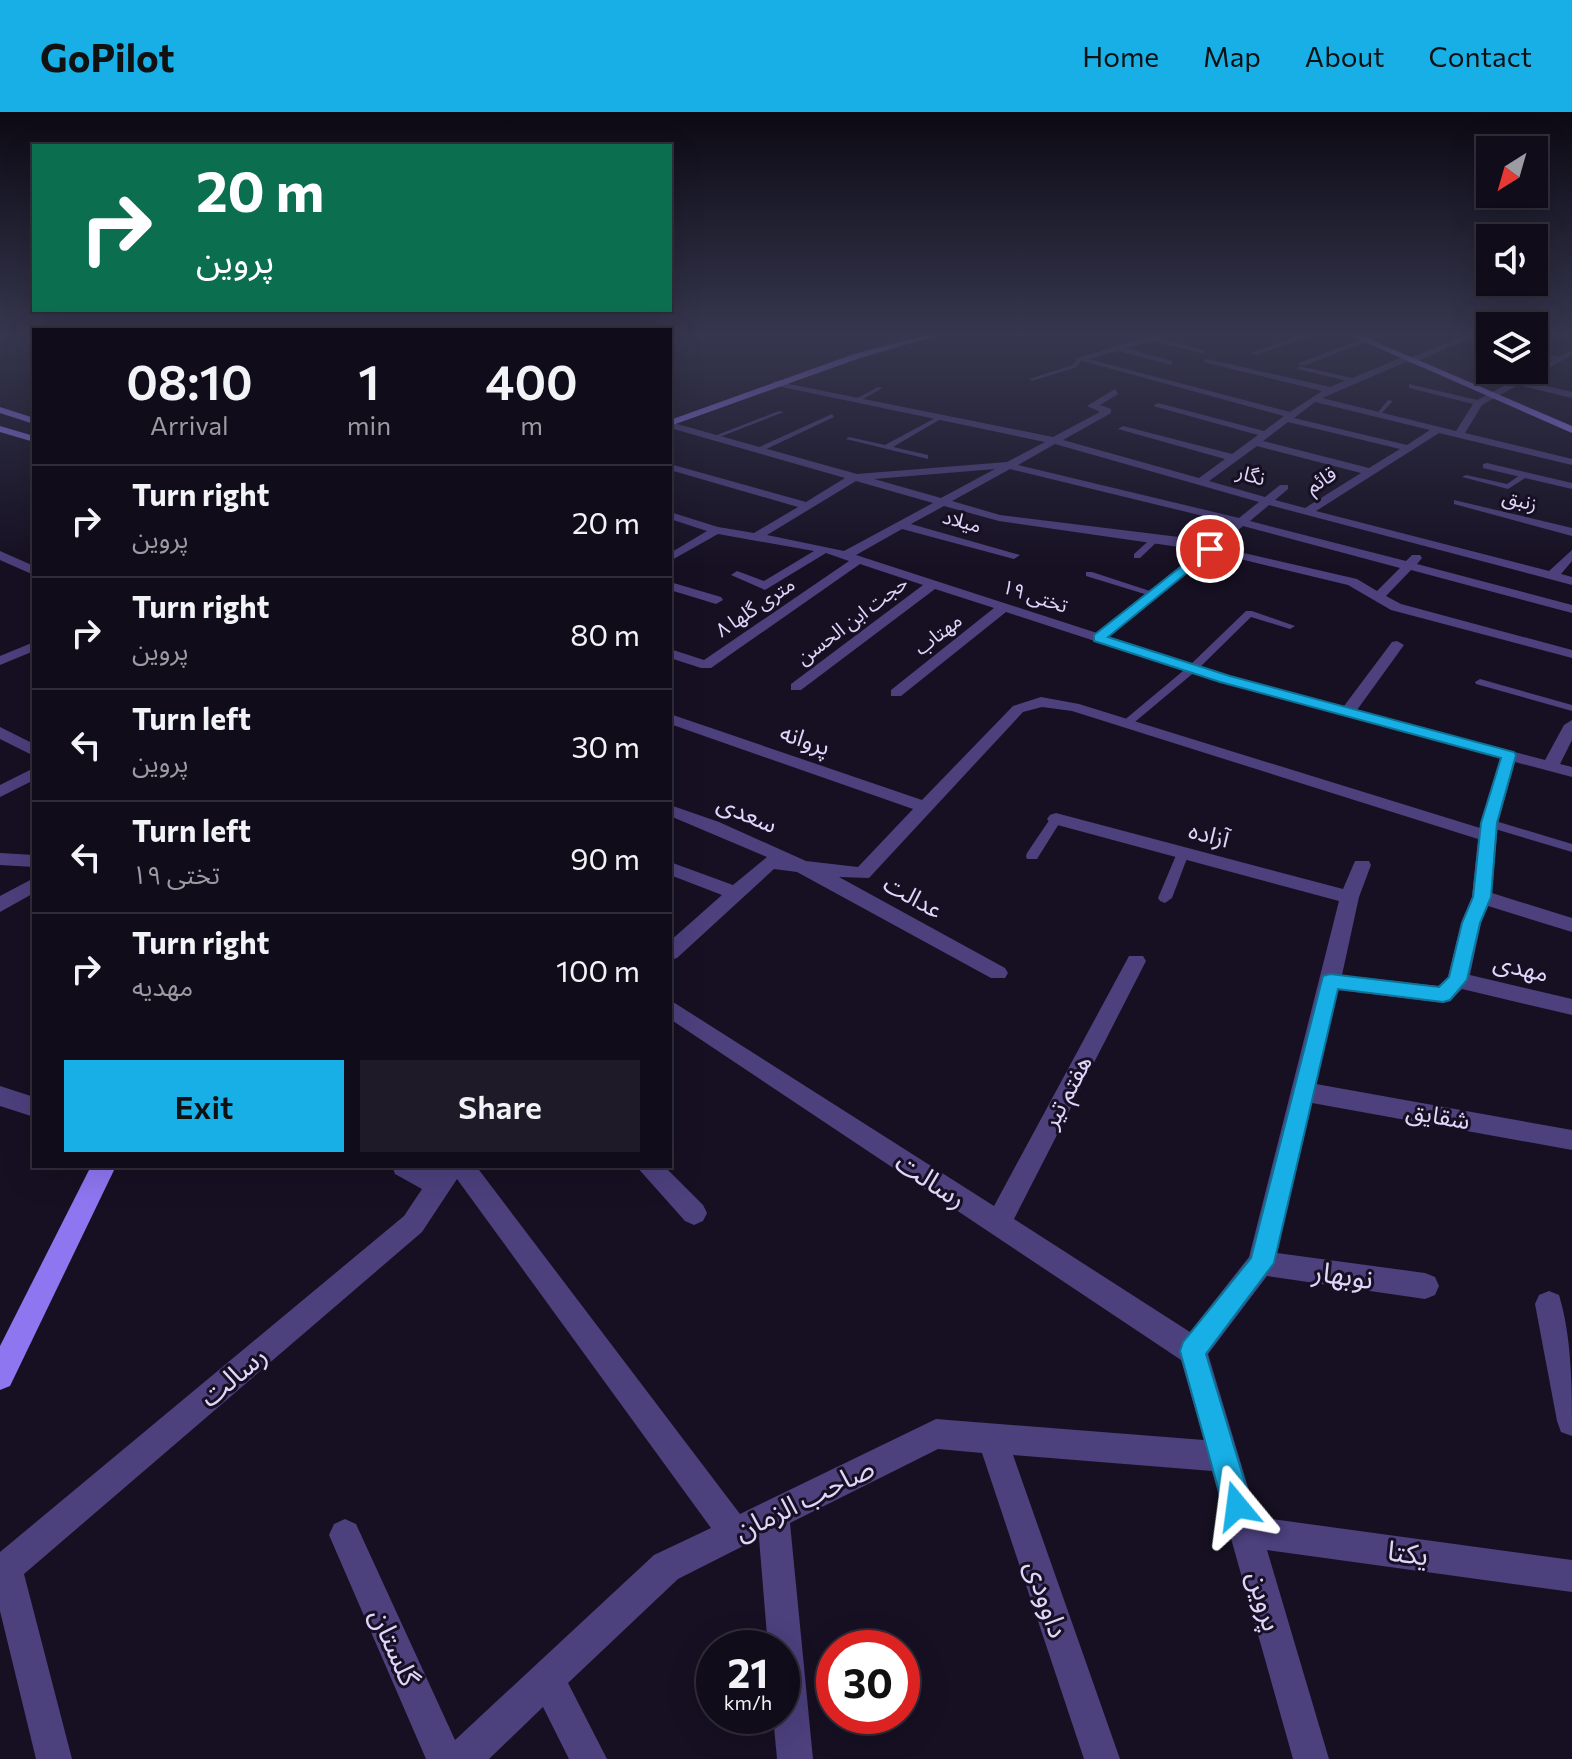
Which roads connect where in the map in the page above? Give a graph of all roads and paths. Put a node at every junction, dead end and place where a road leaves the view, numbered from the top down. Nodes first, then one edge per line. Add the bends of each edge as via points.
1 (9, 413) edge
2 (699, 413) edge
3 (779, 413) edge
4 (921, 413) edge
5 (1105, 413) edge
6 (1184, 413) edge
7 (1275, 413) edge
8 (1295, 413) edge
9 (1369, 413) edge
10 (1472, 413) edge
11 (1533, 413) edge
12 (1374, 414) junction
13 (832, 416) dead end
14 (941, 417) junction
15 (1289, 417) junction
16 (32, 420) edge
17 (1359, 420) dead end
18 (672, 423) edge
19 (672, 425) edge
20 (1349, 426) dead end
21 (0, 429) edge
22 (1123, 429) dead end
23 (1437, 430) junction
24 (1572, 430) edge
25 (1338, 432) junction
26 (1266, 434) junction
27 (1459, 434) junction
28 (715, 437) junction
29 (32, 438) edge
30 (849, 439) dead end
31 (1055, 441) junction
32 (1255, 442) junction
33 (886, 448) junction
34 (1408, 448) junction
35 (759, 449) junction
36 (925, 457) dead end
37 (1233, 458) junction
38 (1572, 462) edge
39 (1006, 465) junction
40 (1487, 466) dead end
41 (672, 468) edge
42 (1370, 472) junction
43 (1526, 475) junction
44 (1466, 477) dead end
45 (853, 478) junction
46 (1201, 482) junction
47 (1572, 486) edge
48 (1284, 487) dead end
49 (966, 489) junction
50 (910, 494) junction
51 (1266, 501) junction
52 (1458, 502) dead end
53 (941, 503) junction
54 (805, 505) junction
55 (1307, 512) junction
56 (672, 516) edge
57 (1241, 522) junction
58 (900, 525) junction
59 (716, 530) junction
60 (1572, 532) edge
61 (756, 537) junction
62 (1157, 538) junction
63 (1431, 543) junction
64 (825, 549) junction
65 (1210, 549) junction
66 (0, 555) edge
67 (1014, 555) dead end
68 (1572, 555) edge
69 (1137, 556) dead end
70 (672, 557) edge
71 (852, 558) junction
72 (1408, 566) junction
73 (32, 570) edge
74 (1089, 574) dead end
75 (737, 575) dead end
76 (1552, 576) junction
77 (1572, 581) edge
78 (933, 584) junction
79 (672, 587) edge
80 (1154, 594) junction
81 (1377, 598) junction
82 (716, 600) dead end
83 (1004, 607) junction
84 (1572, 609) edge
85 (1290, 626) dead end
86 (1099, 638) junction
87 (1397, 645) dead end
88 (32, 647) edge
89 (672, 654) edge
90 (1572, 654) edge
91 (0, 661) edge
92 (1193, 668) junction
93 (1480, 682) dead end
94 (796, 687) dead end
95 (896, 693) dead end
96 (1572, 708) edge
97 (1348, 712) junction
98 (672, 720) edge
99 (1126, 724) junction
100 (1572, 725) edge
101 (0, 732) edge
102 (32, 750) edge
103 (1509, 755) junction
104 (1550, 766) junction
105 (1572, 772) edge
106 (32, 774) edge
107 (0, 792) edge
108 (924, 807) junction
109 (672, 811) edge
110 (1056, 819) joint
111 (1488, 830) junction
112 (1572, 848) edge
113 (1183, 853) junction
114 (1032, 856) dead end
115 (30, 858) edge
116 (0, 859) edge
117 (1362, 865) dead end
118 (803, 866) junction
119 (672, 869) edge
120 (32, 885) edge
121 (735, 893) junction
122 (1349, 897) junction
123 (1482, 897) junction
124 (1165, 898) dead end
125 (0, 905) edge
126 (1572, 925) edge
127 (672, 951) edge
128 (1136, 961) dead end
129 (998, 973) dead end
130 (1458, 980) junction
131 (1330, 981) junction
132 (1572, 1007) edge
133 (672, 1009) edge
134 (1305, 1092) junction
135 (0, 1096) edge
136 (32, 1106) edge
137 (1572, 1140) edge
138 (103, 1168) edge
139 (412, 1168) edge
140 (463, 1168) edge
141 (650, 1168) edge
142 (446, 1176) edge
143 (694, 1213) dead end
144 (998, 1224) junction
145 (1261, 1263) junction
146 (1425, 1286) dead end
147 (1549, 1304) dead end
148 (1193, 1351) junction
149 (0, 1376) edge
150 (1572, 1421) edge
151 (992, 1438) junction
152 (1223, 1457) junction
153 (773, 1514) junction
154 (1245, 1531) junction
155 (735, 1533) junction
156 (345, 1535) dead end
157 (3, 1570) edge
158 (1572, 1576) edge
159 (547, 1679) junction
160 (54, 1759) edge
161 (445, 1759) edge
162 (462, 1759) edge
163 (589, 1759) edge
164 (795, 1759) edge
165 (1102, 1759) edge
166 (1311, 1759) edge

1 - 16 street
2 - 18 street
3 - 28 lane
4 - 14 street, نگار
5 - 31 street
6 - 26 street
7 - 15 street
8 - 15 street
9 - 12 street
10 - 27 street
11 - 24 street
12 - 17 street
12 - 23 street
13 - 35 lane
14 - 31 street, نگار
14 - 33 lane
15 - 25 street
15 - 26 street
19 - 28 street
20 - 25 street
21 - 29 street
22 - 37 street
23 - 27 street
23 - 34 street, قائم
25 - 34 street
26 - 32 street
27 - 38 street
28 - 35 street
30 - 33 lane
31 - 39 street
31 - 46 street, نگار
32 - 37 street
32 - 42 street
33 - 36 lane
34 - 42 street, قائم
35 - 45 street
37 - 46 street
39 - 45 street
39 - 49 street
39 - 57 street
40 - 43 street
41 - 54 street
42 - 55 street, قائم
43 - 44 lane via 1508,487
43 - 47 street
45 - 50 street
45 - 54 street
46 - 51 street, نگار
48 - 51 street
49 - 50 street
49 - 53 street
50 - 53 street
51 - 55 street, نگار
51 - 57 street
52 - 60 street, زنبق
53 - 58 street
53 - 62 street via 999,518
54 - 61 street
55 - 63 street, نگار
56 - 59 street, تختی ۱۹
57 - 65 street
57 - 72 street
58 - 67 street, میلاد
58 - 71 street
59 - 61 street, تختی ۱۹
59 - 70 street
61 - 64 street, تختی ۱۹
62 - 65 street
62 - 69 lane
63 - 72 street
63 - 76 street, نگار
64 - 71 street, تختی ۱۹
64 - 75 street via 765,586
65 - 80 street
65 - 81 street via 1352,582
66 - 73 street
68 - 76 street
71 - 78 street, تختی ۱۹
71 - 89 street, ۸ متری گلها via 706,665
72 - 81 street
72 - 84 street
74 - 80 lane
76 - 77 street, نگار
78 - 83 street, تختی ۱۹
78 - 94 street, حجت ابن الحسن
79 - 82 street
80 - 86 street
81 - 90 street
83 - 86 street, تختی ۱۹
83 - 95 street, مهتاب
85 - 92 lane via 1249,613
86 - 92 street, تختی ۱۹
87 - 97 street
88 - 91 street
92 - 97 street, تختی ۱۹
92 - 99 lane
93 - 96 lane
97 - 103 street, تختی ۱۹
98 - 108 street, پروانه
99 - 108 street via 1041,702 1018,709
99 - 111 street
100 - 104 street
101 - 102 street
103 - 104 street, تختی ۱۹
103 - 111 street
104 - 105 street, تختی ۱۹
106 - 107 street
108 - 118 street via 862,874
109 - 118 street, سعدی
110 - 113 street, آزاده
110 - 114 lane
111 - 112 lane
111 - 123 street
113 - 122 street, آزاده
113 - 124 lane
115 - 116 street
117 - 122 street
118 - 121 street via 770,862
118 - 129 street, عدالت
119 - 121 street
120 - 125 street
121 - 127 street
122 - 131 street
123 - 126 street
123 - 130 street
128 - 144 street, هفتم تیر
130 - 131 street via 1443,995
130 - 132 street, مهدی
131 - 134 street
133 - 144 street, رسالت
134 - 137 street, شقایق
134 - 145 street
135 - 136 street
138 - 149 street
139 - 142 street
140 - 155 street
141 - 143 street
142 - 157 street, رسالت via 413,1224
144 - 148 street, رسالت
145 - 146 street, نوبهار
145 - 148 street
147 - 150 street
148 - 152 street, پروین
151 - 152 street, صاحب الزمان
151 - 153 street, صاحب الزمان via 936,1434
151 - 165 street, داوودی
152 - 154 street, پروین
153 - 155 street, صاحب الزمان
153 - 164 street
154 - 158 street, یکتا
154 - 166 street, پروین
155 - 159 street, صاحب الزمان via 666,1567
156 - 161 street, گلستان
157 - 160 street
159 - 162 street, صاحب الزمان
159 - 163 street

